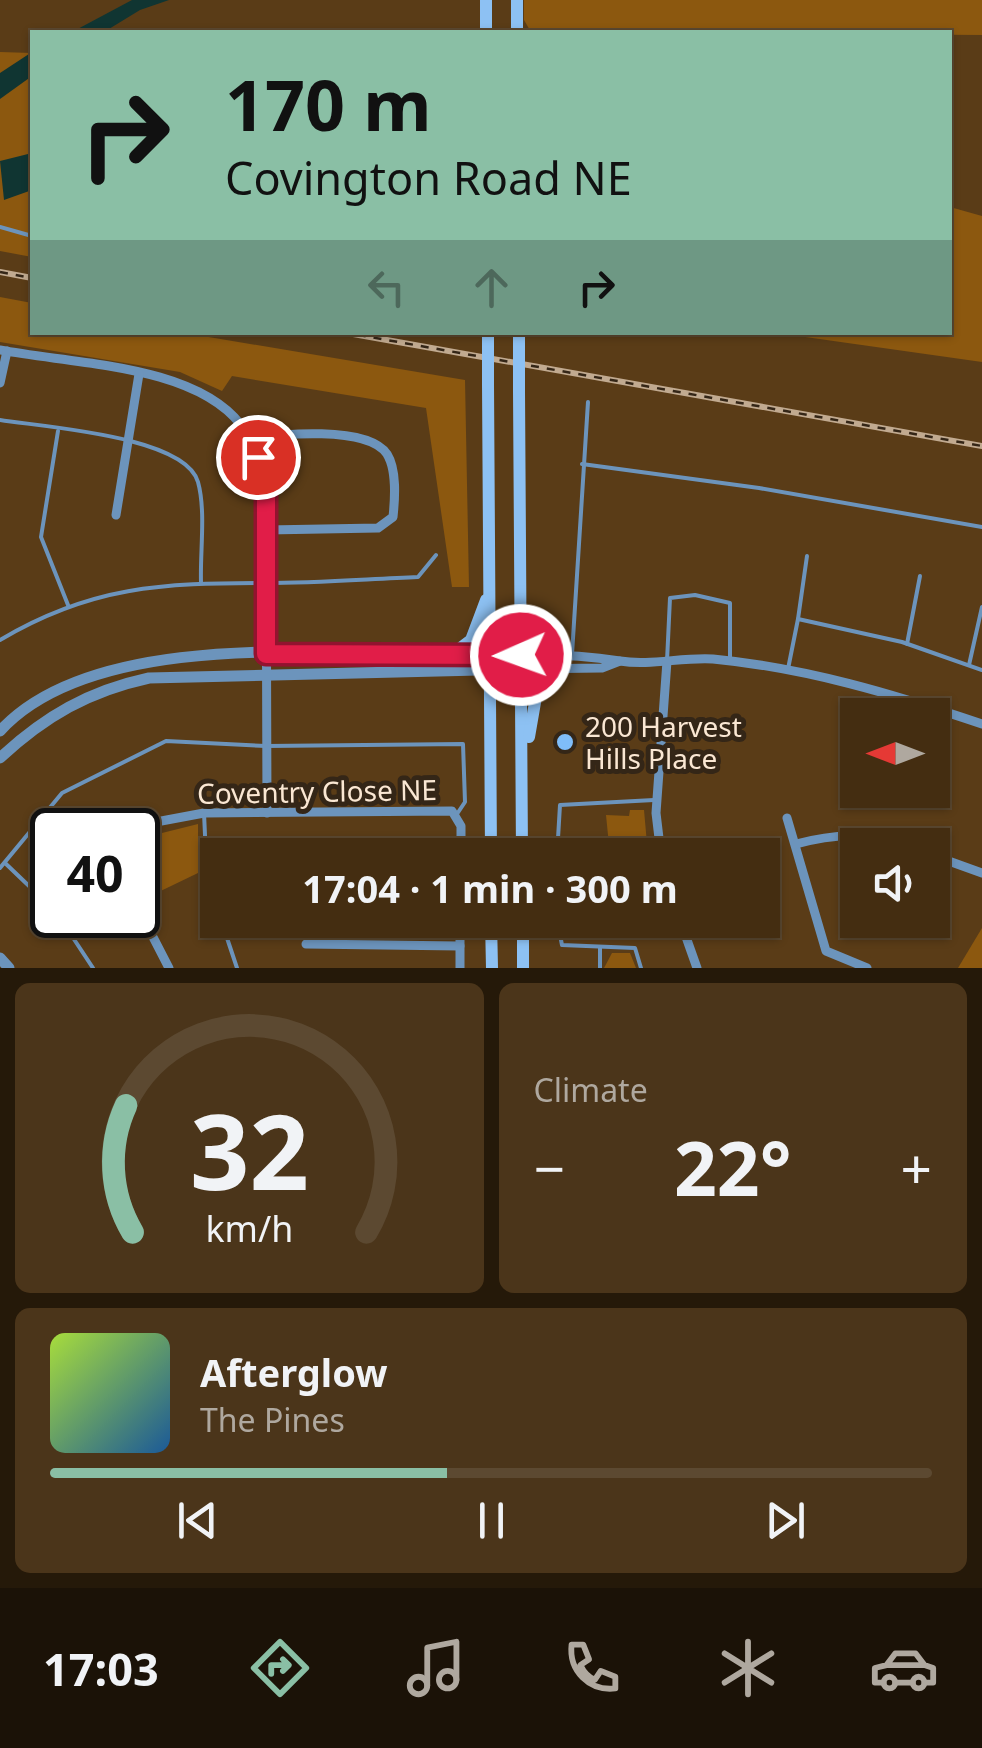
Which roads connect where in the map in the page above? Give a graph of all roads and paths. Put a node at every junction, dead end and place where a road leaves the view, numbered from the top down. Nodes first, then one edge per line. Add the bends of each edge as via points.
1 (486, 0) edge
2 (517, 0) edge
3 (486, 30) edge
4 (518, 30) edge
5 (0, 227) edge
6 (30, 235) edge
7 (488, 335) edge
8 (520, 335) edge
9 (3, 350) edge
10 (139, 374) junction
11 (0, 383) edge
12 (588, 402) dead end
13 (0, 420) edge
14 (58, 430) junction
15 (249, 439) junction
16 (127, 442) junction
17 (582, 464) junction
18 (116, 515) dead end
19 (982, 526) edge
20 (267, 530) junction
21 (436, 555) dead end
22 (808, 556) dead end
23 (920, 576) dead end
24 (200, 582) junction
25 (266, 583) junction
26 (489, 588) junction
27 (68, 605) junction
28 (982, 606) edge
29 (798, 619) junction
30 (0, 640) edge
31 (907, 644) junction
32 (266, 654) junction
33 (572, 654) junction
34 (450, 656) junction
35 (490, 656) junction
36 (620, 661) junction
37 (667, 661) junction
38 (521, 662) junction
39 (730, 662) junction
40 (969, 665) junction
41 (788, 669) junction
42 (548, 670) junction
43 (982, 670) edge
44 (490, 671) junction
45 (266, 673) junction
46 (982, 724) edge
47 (0, 730) edge
48 (266, 746) junction
49 (0, 758) edge
50 (522, 784) junction
51 (656, 800) junction
52 (204, 813) junction
53 (266, 813) junction
54 (457, 814) junction
55 (788, 818) dead end
56 (160, 821) edge
57 (840, 836) edge
58 (205, 838) edge
59 (459, 838) edge
60 (491, 838) edge
61 (522, 838) edge
62 (558, 838) edge
63 (659, 838) edge
64 (796, 844) junction
65 (950, 862) edge
66 (5, 863) junction
67 (0, 868) edge
68 (982, 874) edge
69 (30, 887) edge
70 (73, 938) edge
71 (154, 938) edge
72 (227, 938) edge
73 (460, 938) edge
74 (492, 938) edge
75 (523, 938) edge
76 (561, 938) edge
77 (686, 938) edge
78 (306, 944) dead end
79 (460, 946) junction
80 (600, 948) junction
81 (0, 958) edge
82 (9, 968) edge
83 (93, 968) edge
84 (169, 968) edge
85 (238, 968) edge
86 (460, 968) edge
87 (492, 968) edge
88 (523, 968) edge
89 (600, 968) edge
90 (641, 968) edge
91 (697, 968) edge
92 (868, 968) edge

1 - 3 main road
2 - 4 main road
5 - 6 lane
7 - 26 main road, bridge
8 - 38 main road, bridge
9 - 10 street
9 - 11 street
10 - 15 street via 205,392
10 - 16 street
12 - 17 lane
13 - 14 lane
14 - 16 lane
14 - 27 lane via 41,537
15 - 20 street via 266,490
15 - 20 street via 289,432 333,435 379,445 390,458 393,517 378,528
16 - 18 street
16 - 24 lane via 171,452 190,465 199,484
17 - 19 lane
17 - 33 lane
20 - 25 street
21 - 25 lane via 418,577
22 - 29 lane
23 - 31 lane
24 - 25 lane
24 - 27 lane via 111,592
25 - 32 street
26 - 34 main road via 471,640
26 - 35 main road
27 - 30 lane
28 - 40 lane
29 - 31 lane
29 - 41 lane
31 - 40 lane
32 - 34 street
32 - 45 street
32 - 47 street via 123,664 61,689
33 - 36 street
33 - 38 street
34 - 35 street
35 - 38 street
35 - 44 main road
36 - 37 street
36 - 42 street
37 - 39 street
37 - 39 lane via 667,609 670,598 682,594 730,603
37 - 51 street
38 - 42 street
38 - 44 street
38 - 50 main road
39 - 41 street
40 - 43 lane
41 - 46 street via 906,696
42 - 50 main road via 537,691
44 - 45 street
44 - 60 main road
45 - 48 street
45 - 49 street via 110,686 68,704
48 - 53 street
48 - 54 lane via 463,744 465,802
48 - 66 lane via 166,741 62,793
50 - 61 main road
51 - 62 lane via 560,805
51 - 63 street
52 - 53 street, Coventry Close NE
52 - 56 street, Coventry Close NE
52 - 58 lane
53 - 54 street, Coventry Close NE
54 - 59 street, Coventry Close NE
55 - 64 street
57 - 64 street
64 - 92 street via 826,951
65 - 68 street
66 - 67 lane
66 - 69 lane
70 - 83 lane
71 - 84 street
72 - 85 lane
73 - 79 street
74 - 87 main road
75 - 88 main road
76 - 80 lane via 562,945
77 - 91 street
78 - 79 street
79 - 86 street
80 - 89 lane
80 - 90 lane via 634,948
81 - 82 street

